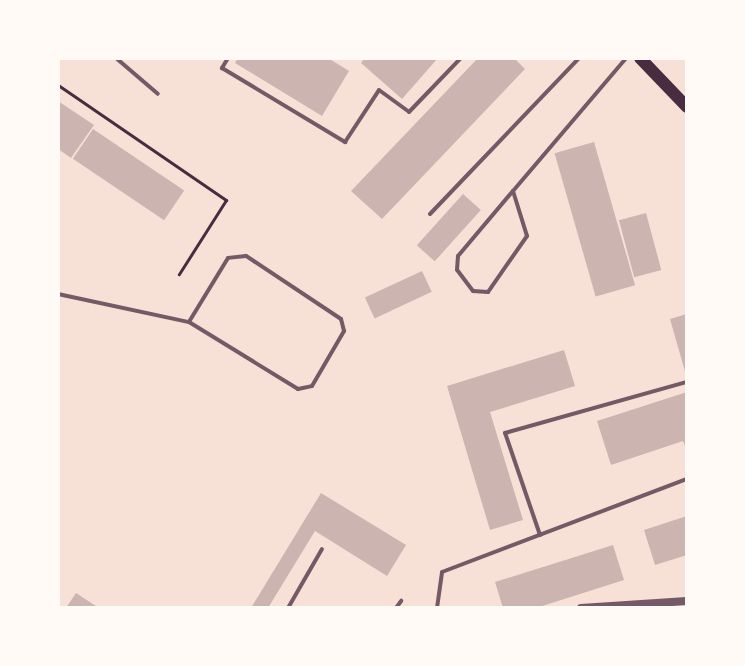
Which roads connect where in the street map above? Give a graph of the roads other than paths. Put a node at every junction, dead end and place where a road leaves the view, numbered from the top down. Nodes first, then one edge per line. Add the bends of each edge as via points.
1 (116, 58) edge
2 (228, 58) edge
3 (461, 58) edge
4 (579, 58) edge
5 (626, 58) edge
6 (640, 58) edge
7 (158, 94) dead end
8 (687, 107) edge
9 (513, 191) junction
10 (430, 214) dead end
11 (58, 294) edge
12 (189, 322) junction
13 (687, 382) edge
14 (687, 479) edge
15 (540, 535) junction
16 (322, 549) dead end
17 (401, 601) dead end
18 (687, 601) edge
19 (641, 606) edge
20 (288, 608) edge
21 (396, 608) edge
22 (437, 608) edge
23 (581, 608) edge

1 - 7 lane
2 - 3 lane via 222,68 345,142 379,90 409,112
4 - 10 lane
5 - 9 lane
6 - 8 main road
9 - 9 lane via 455,261 473,291 488,292 527,236
11 - 12 lane
12 - 12 lane via 298,389 312,386 344,331 341,319 246,256 228,258
13 - 15 lane via 505,433
14 - 15 lane
15 - 22 lane via 442,572
16 - 20 lane
17 - 21 lane
18 - 19 street
19 - 23 street

